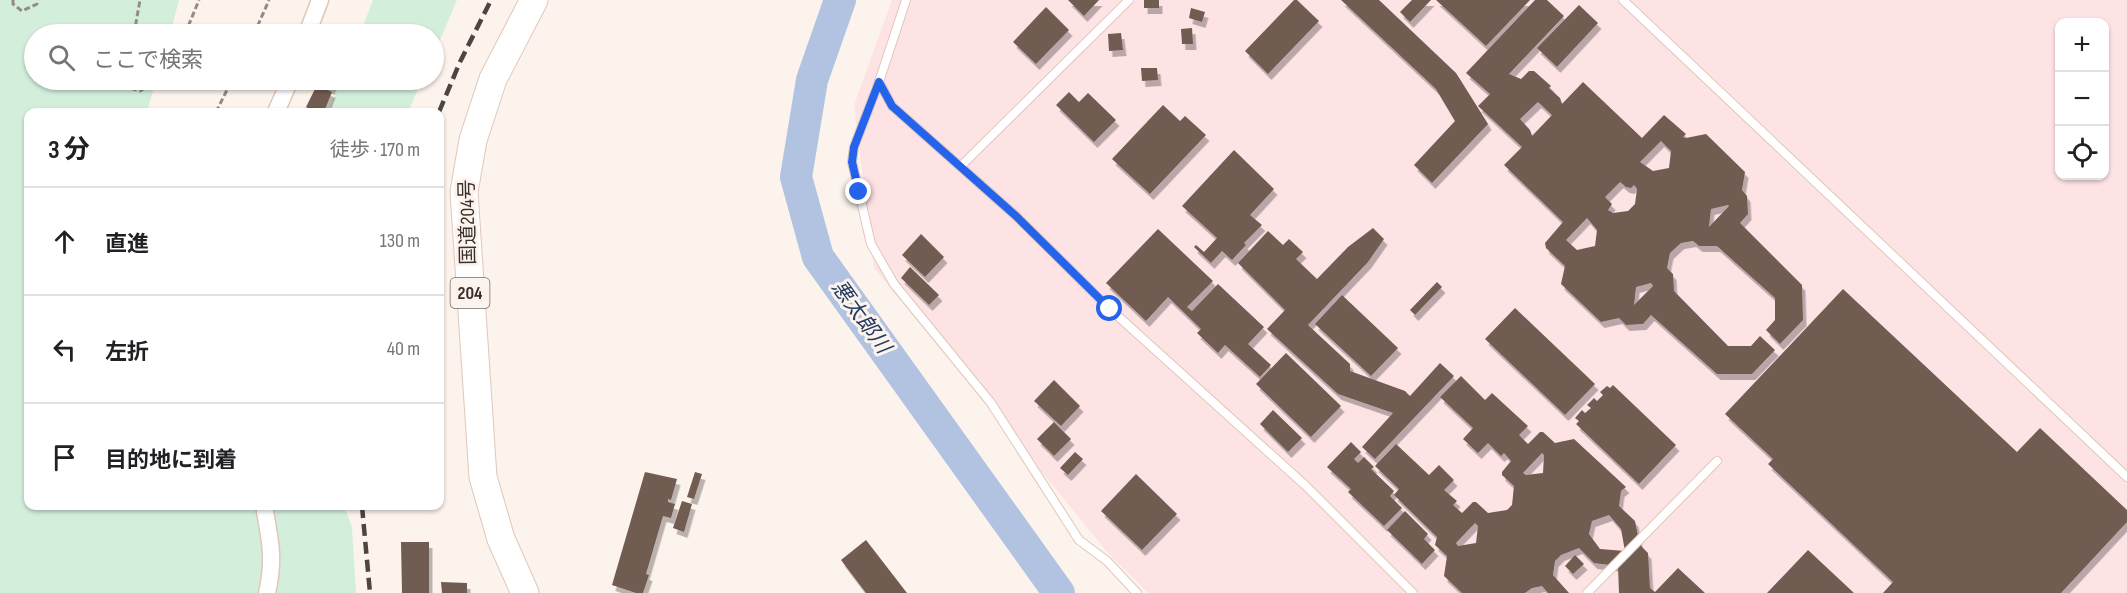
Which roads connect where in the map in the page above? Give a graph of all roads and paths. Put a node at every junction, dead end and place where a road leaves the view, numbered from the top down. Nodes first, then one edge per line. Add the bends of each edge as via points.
1 (13, 0) edge
2 (38, 0) edge
3 (140, 0) edge
4 (199, 0) edge
5 (269, 0) edge
6 (320, 0) edge
7 (534, 0) edge
8 (906, 0) edge
9 (1129, 0) edge
10 (1623, 0) edge
11 (136, 24) edge
12 (189, 24) edge
13 (258, 24) edge
14 (311, 24) edge
15 (879, 82) junction
16 (227, 90) edge
17 (286, 90) edge
18 (218, 108) edge
19 (278, 108) edge
20 (961, 166) junction
21 (1717, 461) dead end
22 (2127, 477) edge
23 (265, 510) edge
24 (267, 593) edge
25 (525, 593) edge
26 (1137, 593) edge
27 (1413, 593) edge
28 (1587, 593) edge

1 - 2 path via 22,11
3 - 11 path
4 - 12 path
5 - 13 path
6 - 14 street
7 - 25 highway, 国道204号 / 204 via 493,79 472,140 464,192 483,477 501,540
8 - 15 lane
9 - 20 lane
10 - 22 lane
15 - 20 lane via 892,106
15 - 26 lane via 852,162 871,244 894,284 991,403 1078,540 1107,561
16 - 18 path
17 - 19 street
20 - 27 lane via 1110,309 1306,486
21 - 28 lane
23 - 24 street via 273,557

